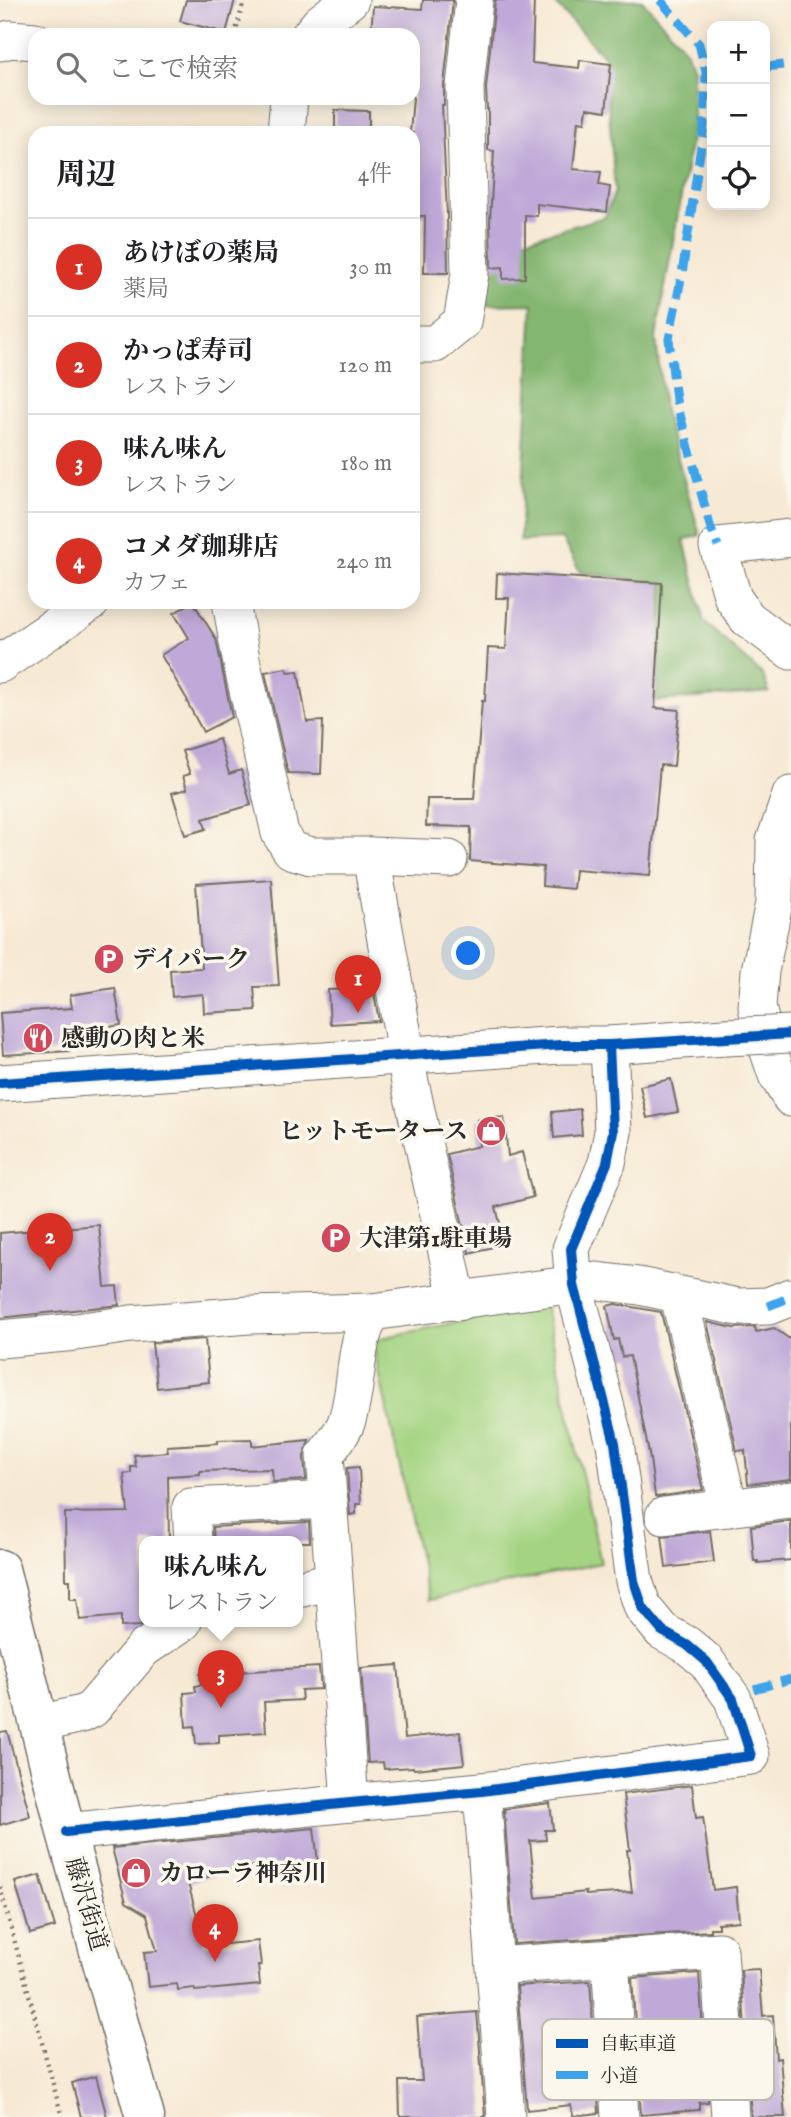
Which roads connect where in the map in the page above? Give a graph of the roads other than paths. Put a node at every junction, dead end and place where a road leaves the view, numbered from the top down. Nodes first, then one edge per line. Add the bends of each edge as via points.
1 (350, 0) edge
2 (474, 0) edge
3 (316, 28) edge
4 (288, 105) edge
5 (287, 126) edge
6 (420, 344) edge
7 (791, 538) edge
8 (82, 609) edge
9 (232, 609) edge
10 (791, 650) edge
11 (0, 664) edge
12 (791, 795) edge
13 (371, 856) junction
14 (449, 859) dead end
15 (791, 1034) edge
16 (609, 1045) junction
17 (405, 1056) junction
18 (0, 1083) edge
19 (791, 1098) edge
20 (573, 1285) junction
21 (679, 1296) junction
22 (458, 1302) junction
23 (783, 1309) edge
24 (372, 1312) junction
25 (0, 1339) edge
26 (329, 1500) junction
27 (791, 1500) edge
28 (729, 1508) junction
29 (664, 1516) dead end
30 (193, 1536) edge
31 (0, 1569) edge
32 (315, 1585) edge
33 (176, 1627) edge
34 (10, 1653) edge
35 (39, 1724) junction
36 (482, 1791) junction
37 (349, 1803) junction
38 (66, 1832) junction
39 (610, 1958) junction
40 (495, 1966) junction
41 (614, 2019) edge
42 (724, 2019) edge
43 (145, 2117) edge
44 (506, 2117) edge

1 - 3 street
2 - 6 street via 465,87 470,274 462,322 435,344
4 - 5 street
7 - 10 street via 718,546 733,598 747,618
8 - 11 street
9 - 13 street via 280,833 291,850 311,856
12 - 19 street via 775,841 774,903 757,1007 777,1074
13 - 14 street
13 - 17 street
15 - 16 street, bridge
16 - 17 street
16 - 20 street via 613,1132 607,1163 571,1249
17 - 18 street
17 - 22 street
20 - 21 street via 597,1281
20 - 22 street
20 - 36 street via 615,1443 634,1581 643,1608 662,1631 706,1661 733,1699 751,1756
21 - 23 street via 738,1307
21 - 28 street
22 - 24 street
24 - 25 street via 237,1316
24 - 26 street via 359,1345 345,1425 325,1455
26 - 30 street via 191,1507
26 - 32 street
27 - 28 street
28 - 29 street
31 - 34 highway, 藤沢街道
32 - 37 street
33 - 35 street via 143,1649 92,1709
34 - 35 highway, 藤沢街道
35 - 38 highway, 藤沢街道
36 - 37 street
36 - 40 street
37 - 38 street
38 - 43 highway, 藤沢街道
39 - 40 street
39 - 41 street
39 - 42 street via 719,1951
40 - 44 street

